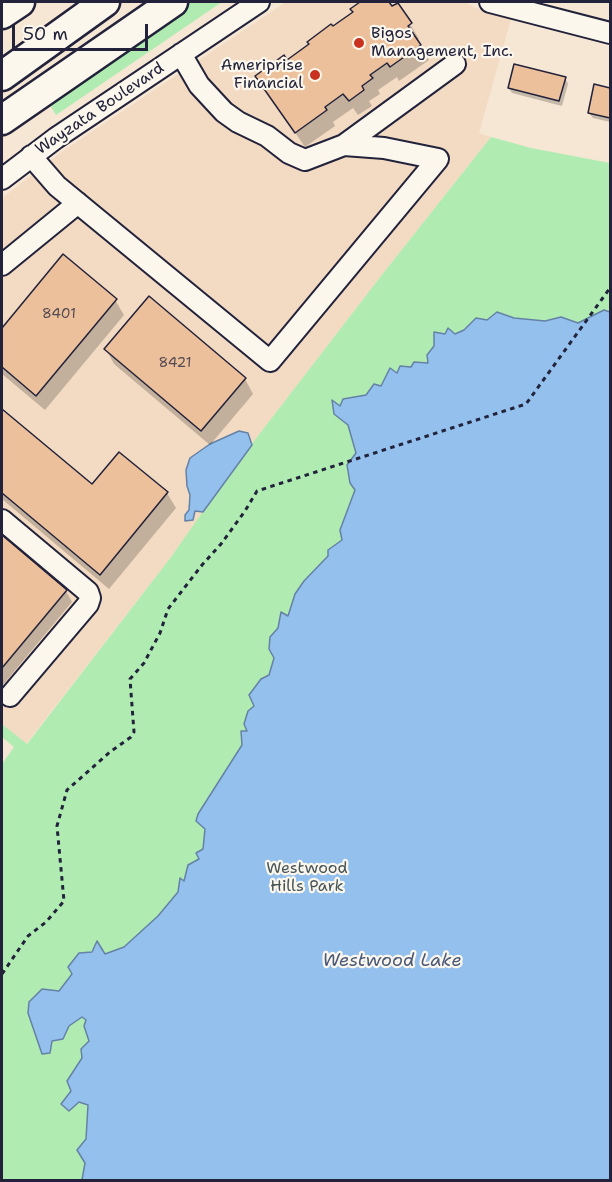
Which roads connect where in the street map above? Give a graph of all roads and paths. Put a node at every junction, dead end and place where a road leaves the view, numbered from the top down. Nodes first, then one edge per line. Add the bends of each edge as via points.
1 (20, 2) edge
2 (105, 2) edge
3 (173, 2) edge
4 (259, 2) edge
5 (490, 2) edge
6 (2, 14) edge
7 (610, 33) edge
8 (101, 50) junction
9 (181, 54) junction
10 (455, 64) dead end
11 (2, 76) edge
12 (2, 120) edge
13 (2, 135) edge
14 (344, 145) junction
15 (31, 156) junction
16 (2, 179) edge
17 (78, 203) junction
18 (2, 265) edge
19 (610, 288) edge
20 (2, 520) edge
21 (10, 696) dead end
22 (2, 974) edge

1 - 6 highway
2 - 11 highway
3 - 8 highway
4 - 9 street, Wayzata Boulevard
5 - 7 street
8 - 12 highway
8 - 13 highway
9 - 14 street via 199,85 224,112 289,153 304,160
9 - 15 street, Wayzata Boulevard
10 - 14 street
14 - 17 street via 438,159 270,361
15 - 16 street, Wayzata Boulevard
15 - 17 street
17 - 18 street
19 - 22 path via 526,404 257,490 221,544 168,609 160,633 130,679 134,732 131,737 67,790 57,826 64,901 28,936
20 - 21 street via 88,592 90,598

